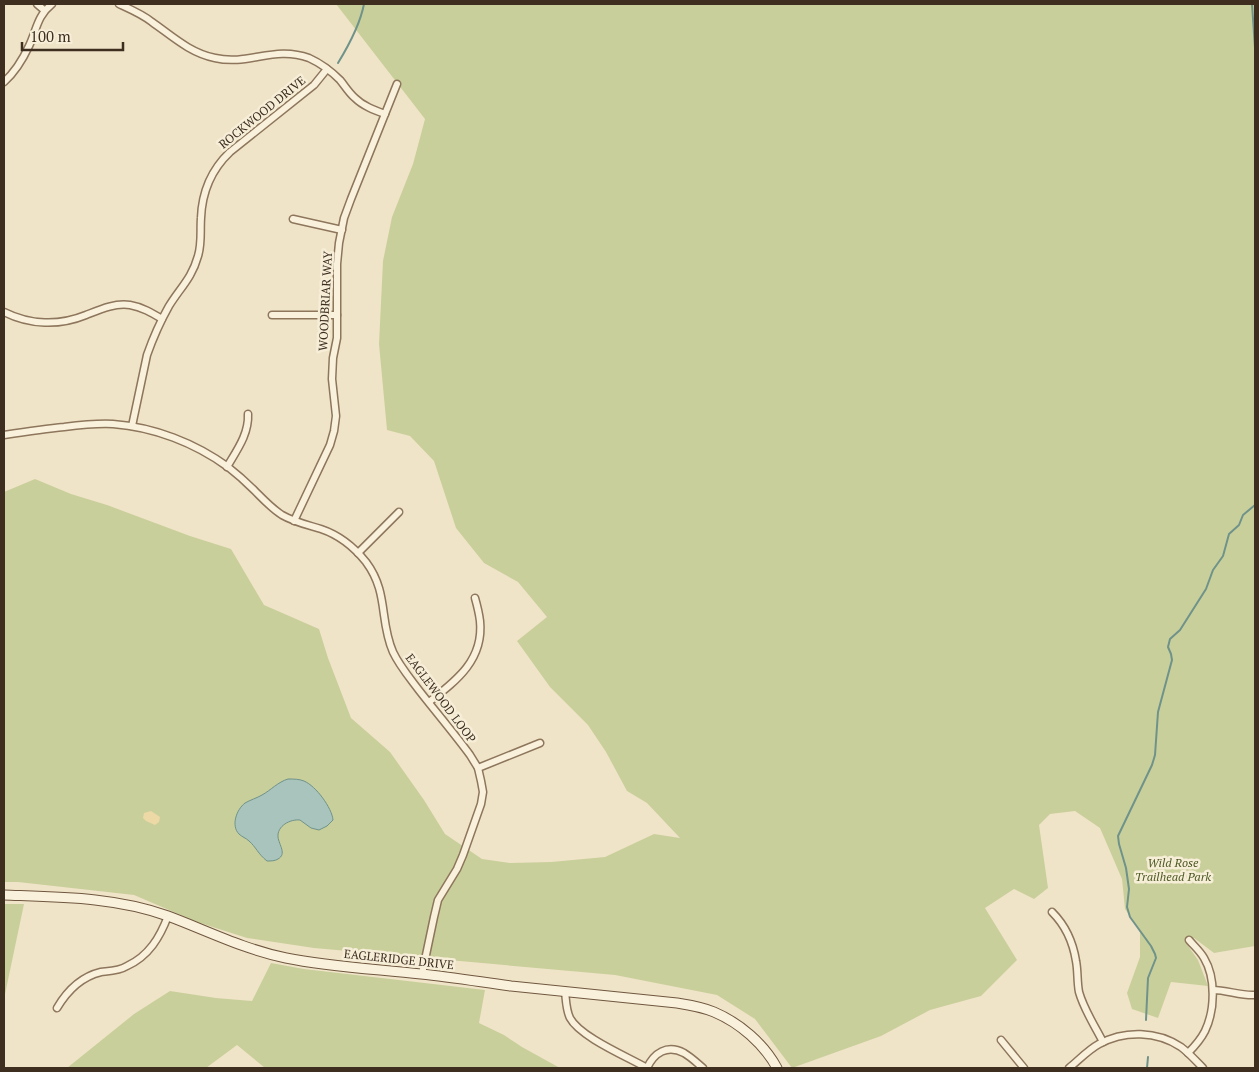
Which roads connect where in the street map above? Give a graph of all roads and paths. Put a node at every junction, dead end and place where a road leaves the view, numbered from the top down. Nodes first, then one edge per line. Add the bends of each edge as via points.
1 (37, 4) edge
2 (52, 4) edge
3 (118, 4) edge
4 (44, 10) junction
5 (327, 69) junction
6 (4, 82) edge
7 (397, 84) dead end
8 (385, 114) junction
9 (293, 219) dead end
10 (342, 230) junction
11 (4, 312) edge
12 (338, 315) junction
13 (272, 316) dead end
14 (162, 319) junction
15 (248, 414) dead end
16 (132, 426) junction
17 (4, 435) edge
18 (227, 467) junction
19 (399, 512) dead end
20 (294, 521) junction
21 (358, 553) junction
22 (475, 598) dead end
23 (429, 702) junction
24 (540, 743) dead end
25 (478, 768) junction
26 (4, 895) edge
27 (1052, 912) dead end
28 (168, 916) junction
29 (1189, 940) dead end
30 (422, 974) junction
31 (1213, 990) junction
32 (565, 991) junction
33 (1255, 996) edge
34 (56, 1008) dead end
35 (1001, 1040) dead end
36 (1103, 1042) junction
37 (1188, 1053) junction
38 (647, 1068) edge
39 (703, 1068) edge
40 (776, 1068) edge
41 (1024, 1068) edge
42 (1069, 1068) edge
43 (1204, 1068) edge

1 - 4 street
2 - 4 street
3 - 5 street via 146,17 189,49 212,58 246,60 290,54 309,58
4 - 6 street via 26,54
5 - 8 street via 362,104
5 - 14 street, ROCKWOOD DRIVE via 314,85 223,158 212,173 203,200 201,243 196,265
7 - 8 street, WOODBRIAR WAY
8 - 10 street, WOODBRIAR WAY
9 - 10 street
10 - 12 street, WOODBRIAR WAY via 338,252
11 - 14 street via 28,321 54,323 110,306 131,305
12 - 13 street
12 - 20 street, WOODBRIAR WAY via 332,380 336,416 334,431
14 - 16 street, ROCKWOOD DRIVE via 147,356
15 - 18 street via 246,434
16 - 17 street, EAGLEWOOD LOOP via 97,424
16 - 18 street, EAGLEWOOD LOOP via 184,442
18 - 20 street, EAGLEWOOD LOOP via 270,506
19 - 21 street
20 - 21 street, EAGLEWOOD LOOP via 334,535
21 - 23 street, EAGLEWOOD LOOP via 371,569 380,589 393,652
22 - 23 street via 480,622 474,656 461,675
23 - 25 street, EAGLEWOOD LOOP
24 - 25 street
25 - 30 street, EAGLEWOOD LOOP via 483,792 480,811 457,868 438,900
26 - 28 main road, EAGLERIDGE DRIVE via 91,899
27 - 36 street via 1067,932 1076,960 1078,987
28 - 30 main road, EAGLERIDGE DRIVE via 235,944 285,958
28 - 34 street via 156,941 140,958 127,967 84,979 70,989
29 - 31 street via 1203,956
30 - 32 main road, EAGLERIDGE DRIVE
31 - 33 street
31 - 37 street via 1207,1025
32 - 38 street via 570,1017 580,1030
32 - 40 main road, EAGLERIDGE DRIVE via 677,1003 710,1011 749,1034
35 - 41 street
36 - 37 street via 1128,1035 1159,1036
36 - 42 street
37 - 43 street
38 - 39 street via 656,1054 670,1049 684,1053

